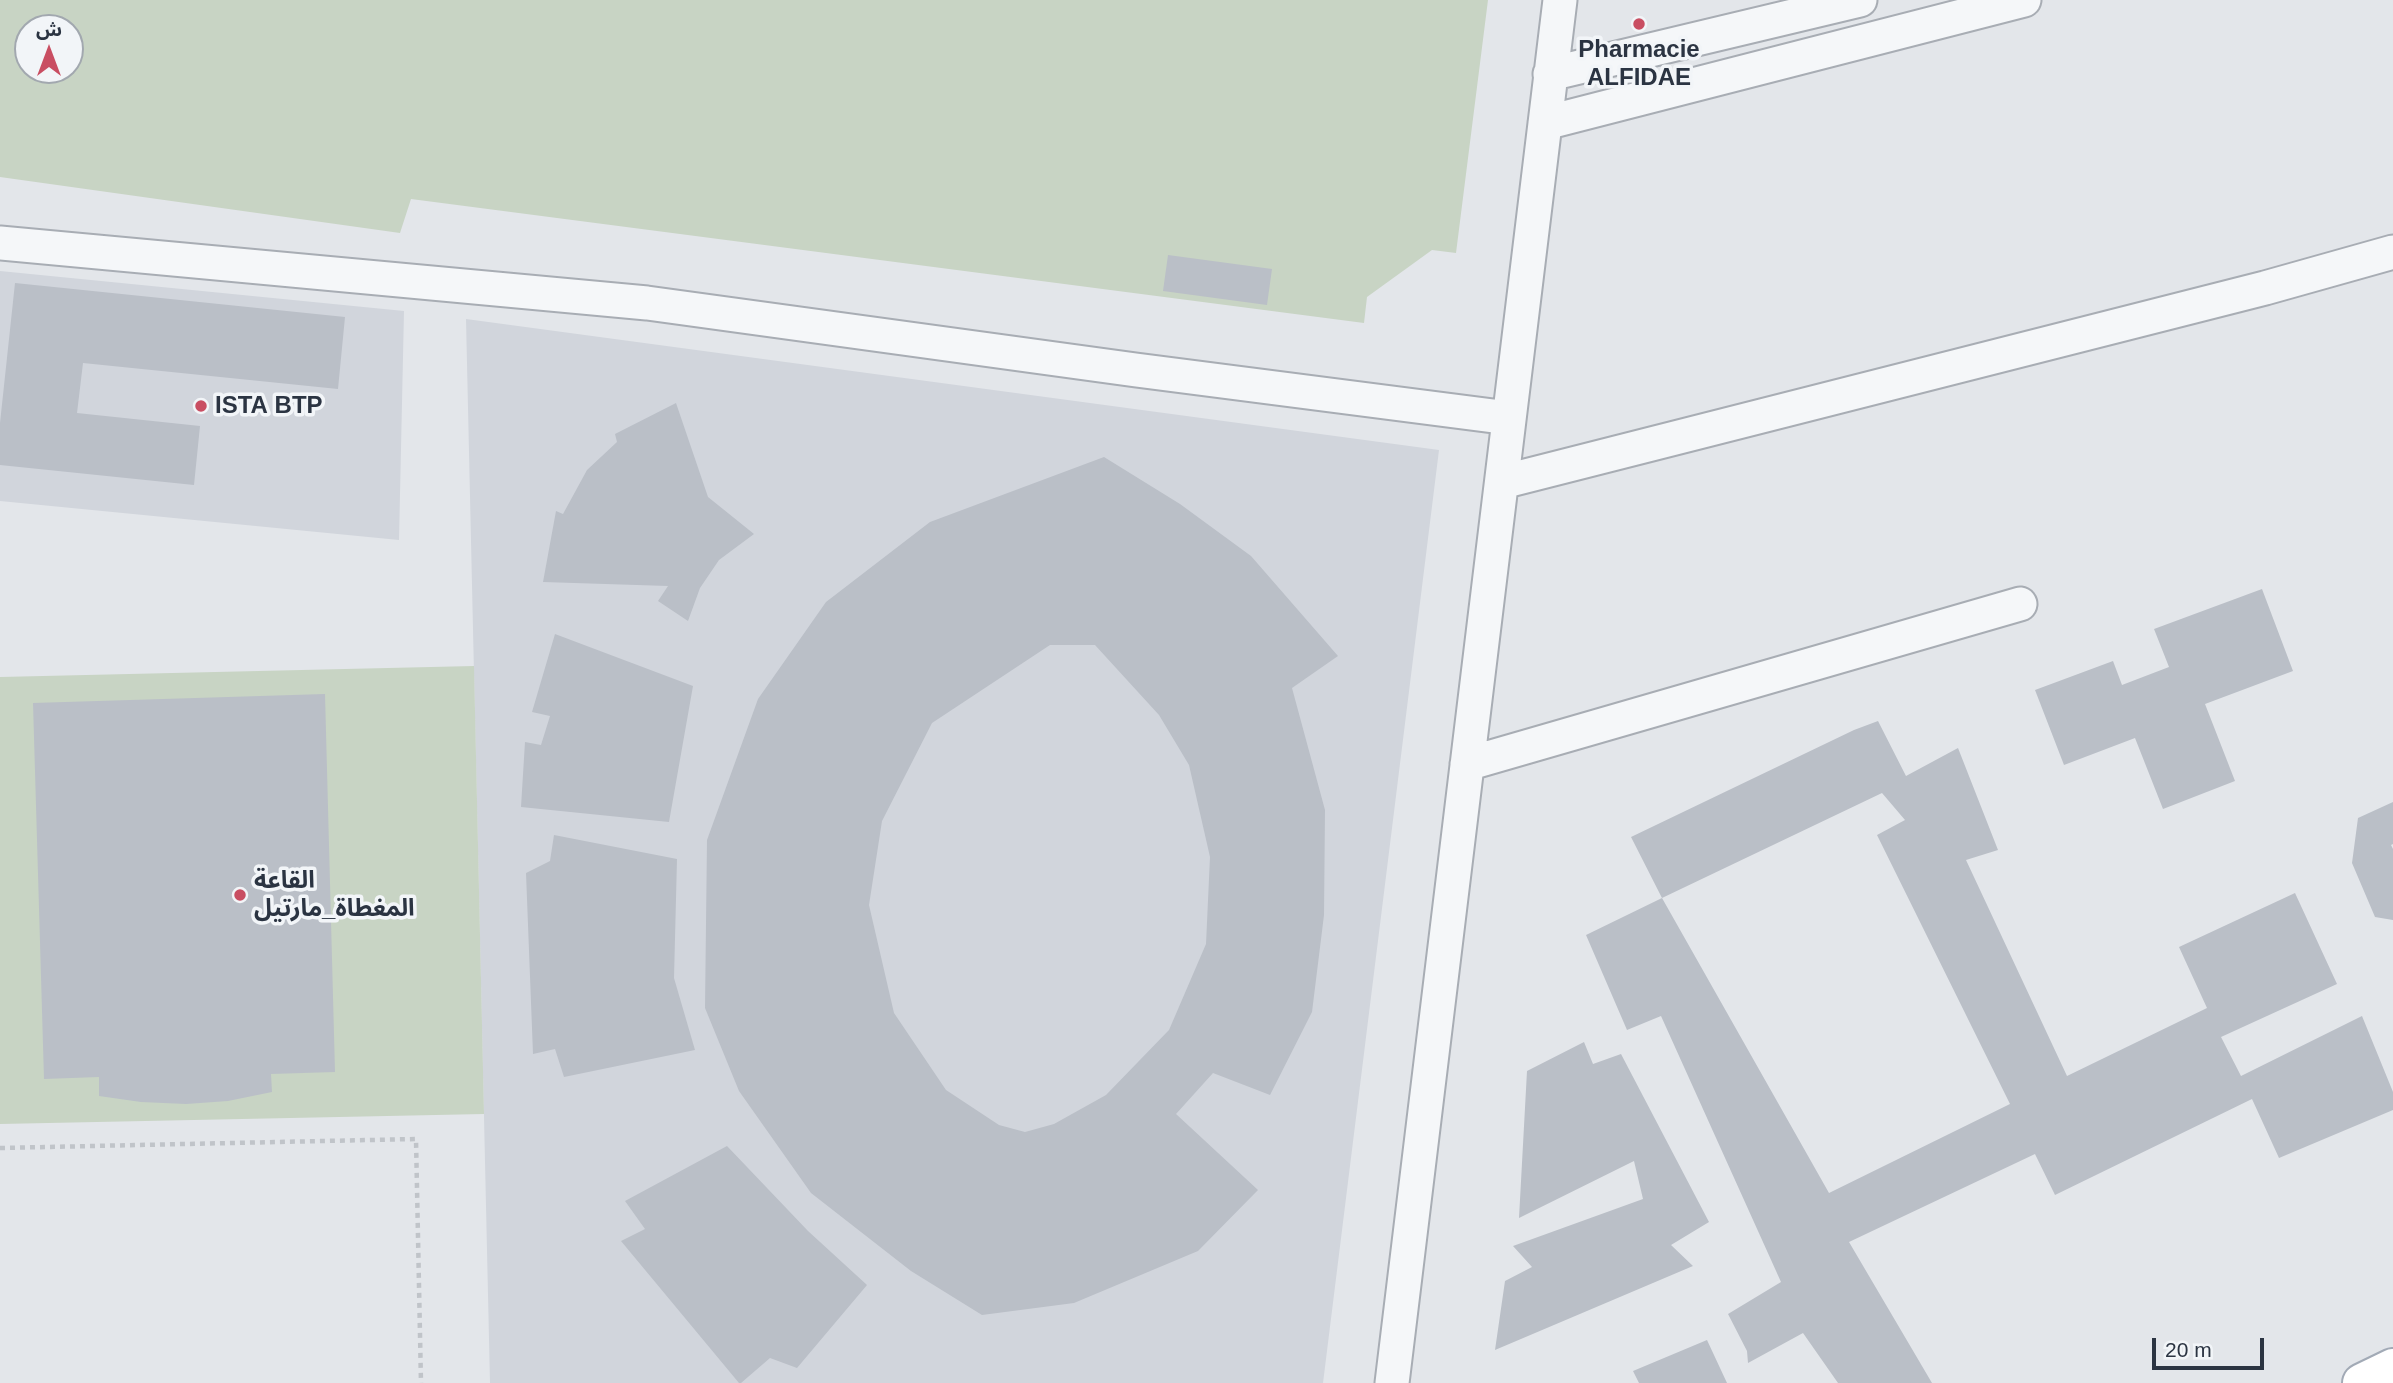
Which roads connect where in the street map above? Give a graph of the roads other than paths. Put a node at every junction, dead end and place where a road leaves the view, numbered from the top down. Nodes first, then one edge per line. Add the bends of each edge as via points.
1 (1560, 0) edge
2 (1860, 0) edge
3 (2024, 0) edge
4 (1550, 74) junction
5 (1545, 123) junction
6 (0, 243) edge
7 (2393, 251) edge
8 (1509, 418) junction
9 (1502, 482) junction
10 (2020, 604) dead end
11 (1468, 764) junction
12 (2393, 1368) edge
13 (1392, 1383) edge
14 (2361, 1383) edge

1 - 4 street
2 - 4 street
3 - 5 street
4 - 5 street
5 - 8 street
6 - 8 street via 647,303
7 - 9 street via 2265,288
8 - 9 street
9 - 11 street
10 - 11 street
11 - 13 street
12 - 14 main road

